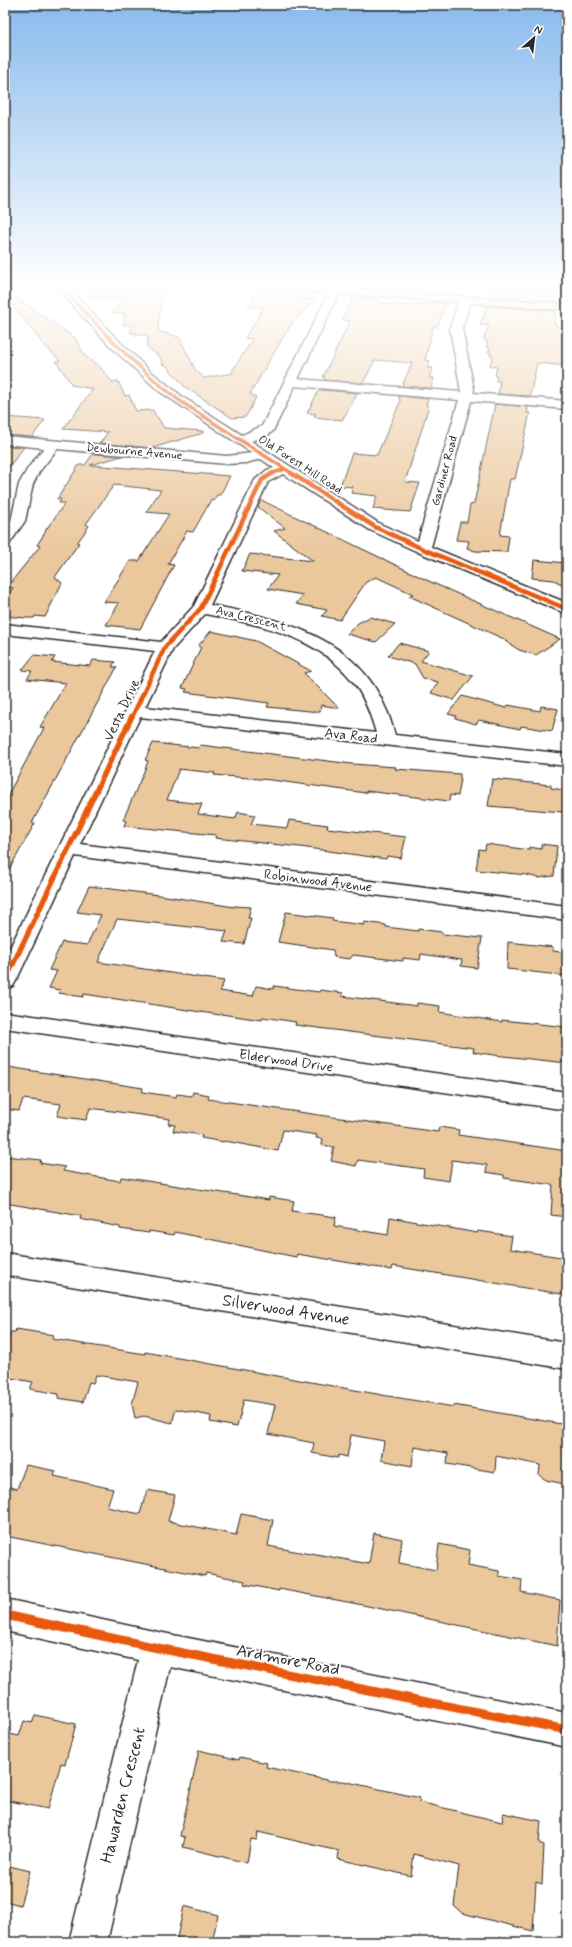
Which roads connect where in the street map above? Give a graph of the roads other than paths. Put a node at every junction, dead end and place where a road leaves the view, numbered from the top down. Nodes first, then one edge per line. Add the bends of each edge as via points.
1 (147, 375) edge
2 (295, 375) edge
3 (465, 375) edge
4 (292, 382) junction
5 (464, 397) junction
6 (567, 405) edge
7 (5, 440) edge
8 (240, 440) junction
9 (54, 444) junction
10 (263, 455) junction
11 (285, 469) junction
12 (5, 540) edge
13 (424, 549) junction
14 (201, 608) junction
15 (567, 609) edge
16 (5, 629) edge
17 (165, 647) junction
18 (135, 711) junction
19 (388, 741) junction
20 (567, 760) edge
21 (69, 849) junction
22 (567, 913) edge
23 (5, 981) edge
24 (5, 1020) edge
25 (567, 1101) edge
26 (5, 1264) edge
27 (567, 1356) edge
28 (5, 1614) edge
29 (158, 1648) junction
30 (567, 1730) edge
31 (88, 1942) edge

1 - 8 street, Old Forest Hill Road via 180,402
2 - 4 street
3 - 5 street, Gardiner Road via 468,390
4 - 5 street
4 - 8 street via 268,428
5 - 6 street
5 - 13 street, Gardiner Road
7 - 9 street, Dewbourne Avenue
8 - 10 street, Old Forest Hill Road
9 - 10 street, Dewbourne Avenue via 227,460
9 - 12 street via 26,484 18,520
10 - 11 street, Old Forest Hill Road
11 - 13 street, Old Forest Hill Road via 375,526
11 - 14 street, Vesta Drive via 272,473 262,480
13 - 15 street, Old Forest Hill Road
14 - 17 street, Vesta Drive
14 - 19 street, Ava Crescent via 289,628 328,648 350,666 366,689 383,718
16 - 17 street
17 - 18 street, Vesta Drive
18 - 19 street, Ava Road
18 - 21 street, Vesta Drive
19 - 20 street, Ava Road
21 - 22 street, Robinwood Avenue
21 - 23 street, Vesta Drive
24 - 25 street, Elderwood Drive
26 - 27 street, Silverwood Avenue
28 - 29 street, Ardmore Road
29 - 30 street, Ardmore Road
29 - 31 street, Hawarden Crescent

